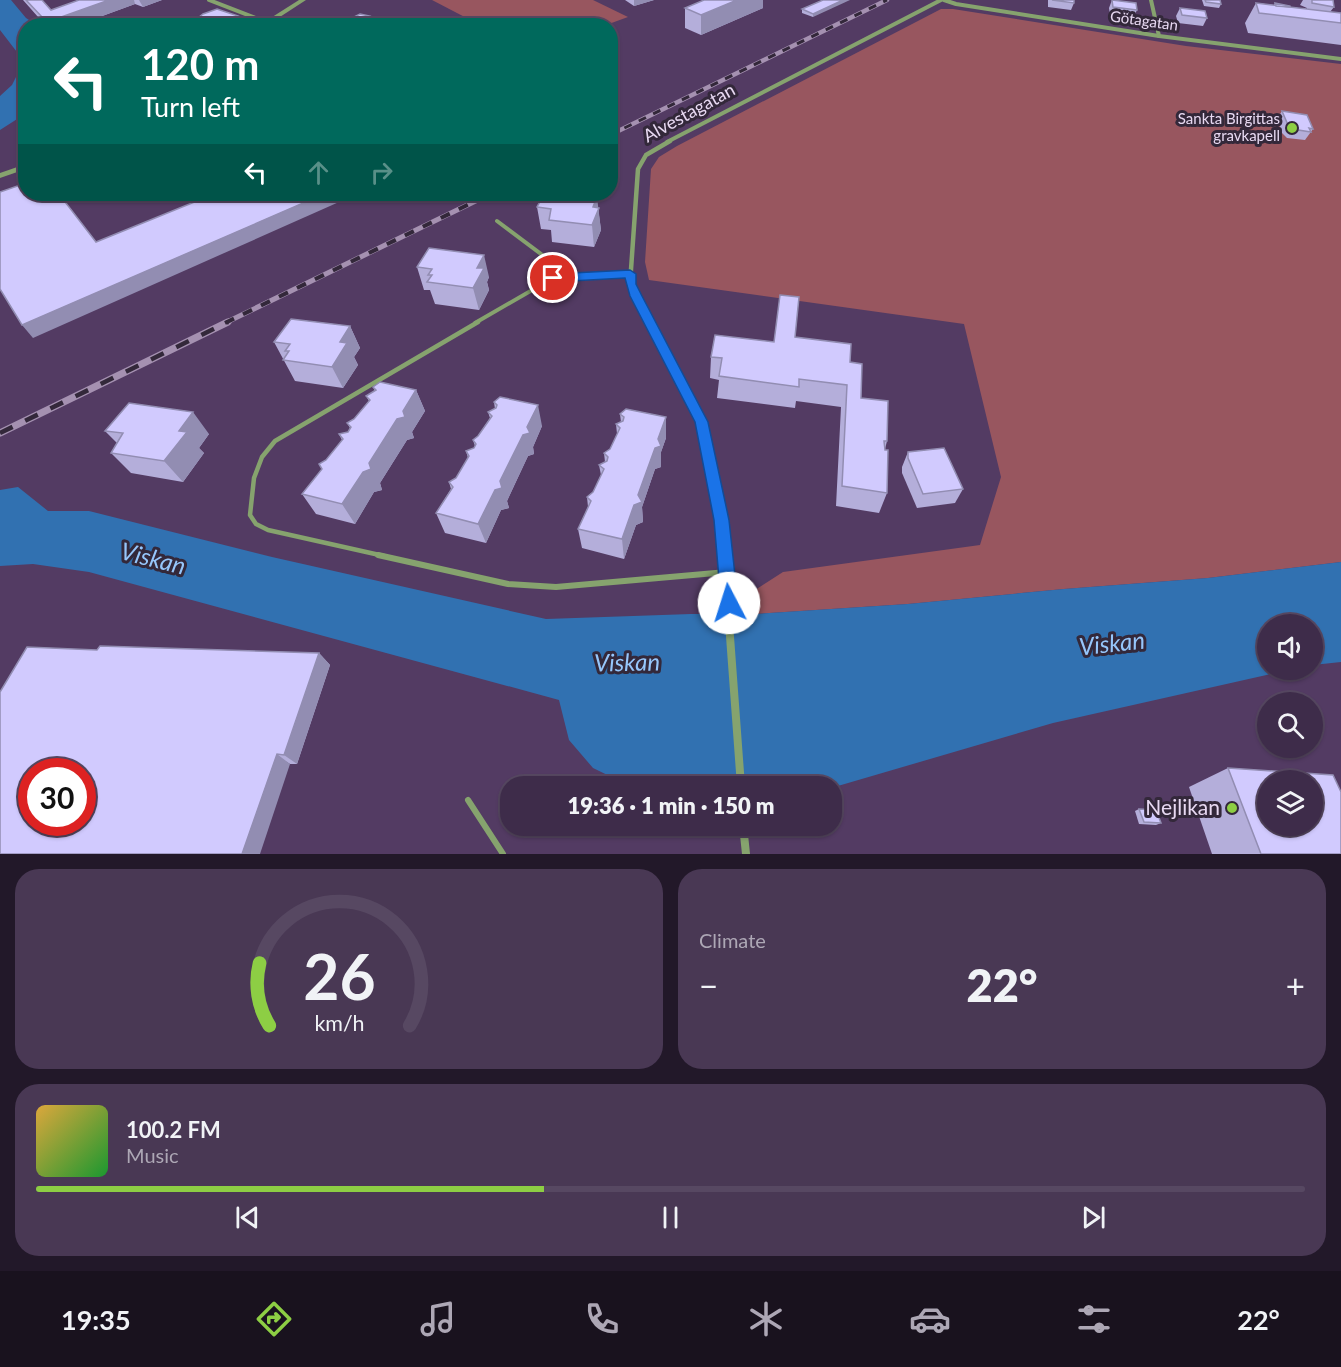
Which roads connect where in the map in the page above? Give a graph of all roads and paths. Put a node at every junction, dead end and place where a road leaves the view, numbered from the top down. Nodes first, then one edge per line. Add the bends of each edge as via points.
1 (209, 0) edge
2 (303, 0) edge
3 (942, 0) edge
4 (1150, 0) edge
5 (250, 18) edge
6 (273, 18) edge
7 (1159, 36) junction
8 (1341, 59) edge
9 (18, 169) edge
10 (0, 176) edge
11 (497, 221) dead end
12 (630, 274) junction
13 (569, 275) junction
14 (726, 572) junction
15 (740, 776) edge
16 (468, 800) dead end
17 (744, 836) edge
18 (503, 854) edge
19 (746, 854) edge

1 - 5 street
2 - 6 street
3 - 7 street, Götagatan
3 - 12 street, Alvestagatan via 646,155 638,169
4 - 7 street
7 - 8 street, Götagatan
9 - 10 street
11 - 13 lane
12 - 13 lane
12 - 14 street, Alvestagatan via 630,284 702,422 721,520
13 - 14 lane via 553,278 275,441 262,457 254,478 250,515 256,524 268,530 508,584 556,587
14 - 15 street, Alvestagatan
16 - 18 lane
17 - 19 street

